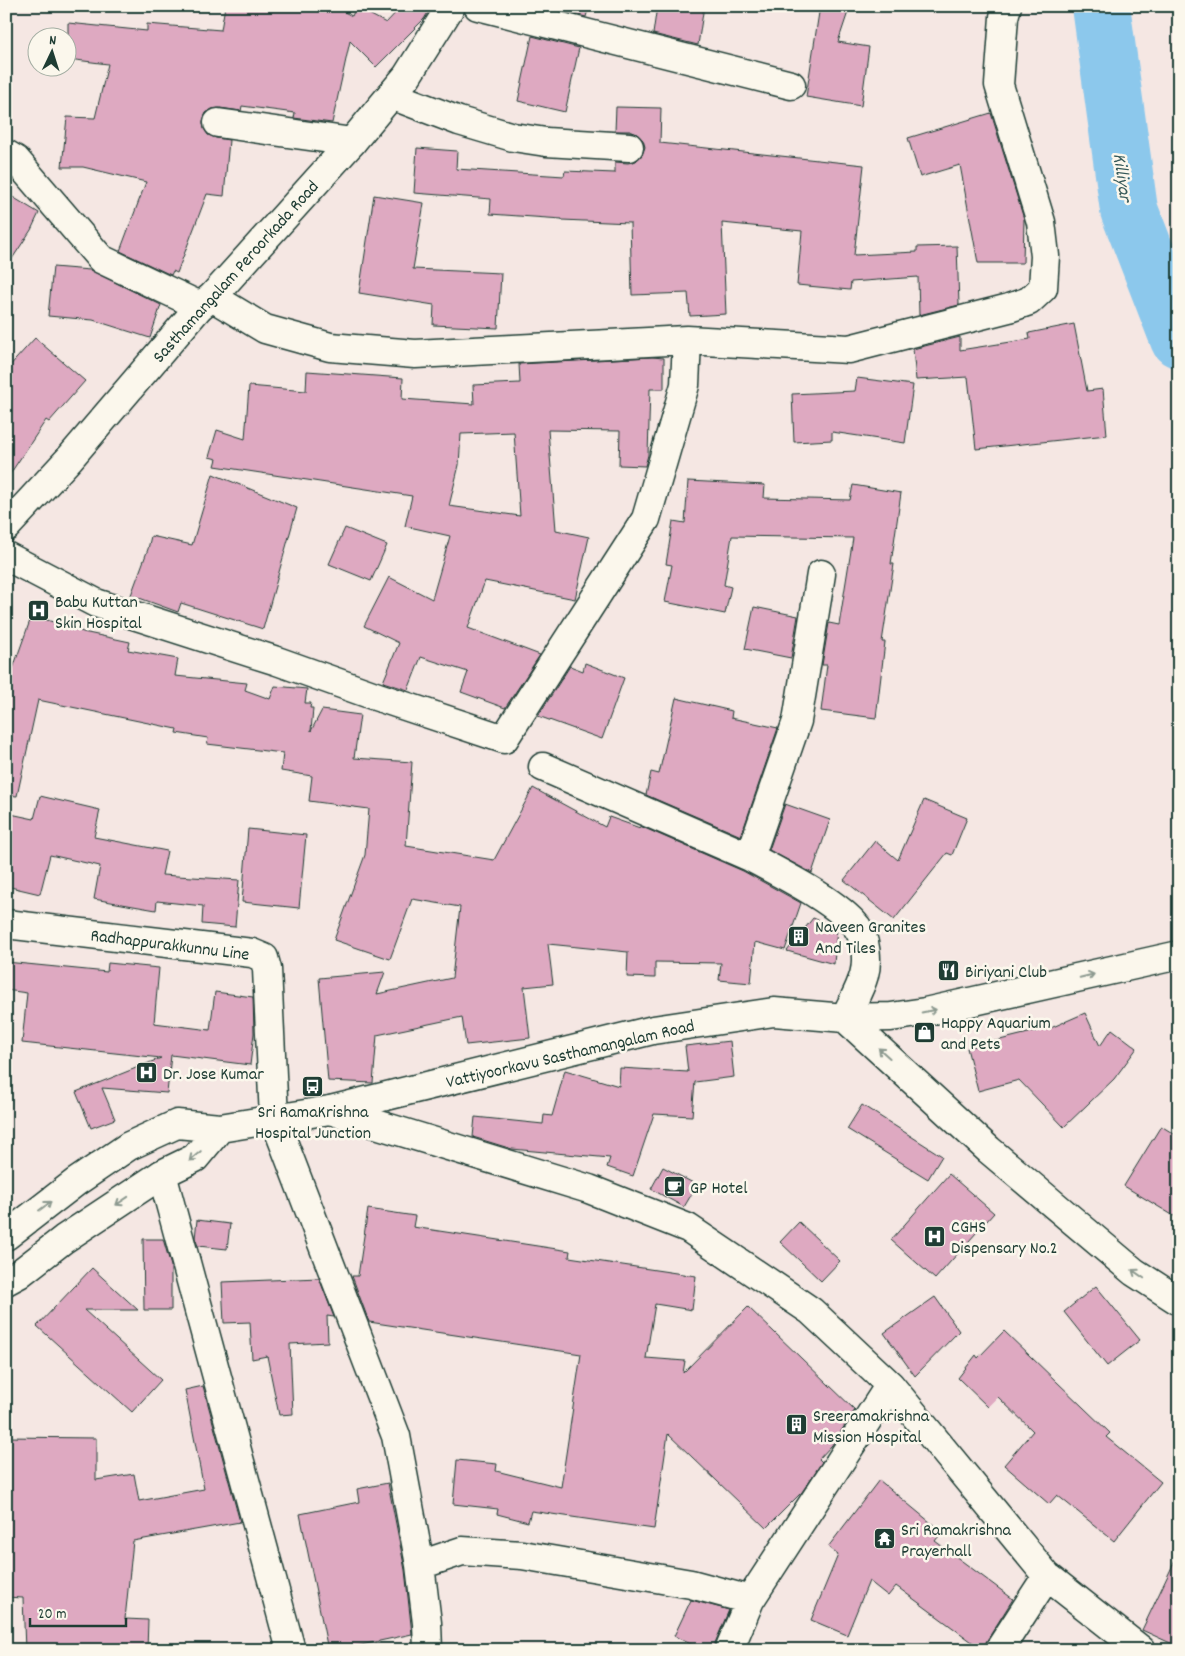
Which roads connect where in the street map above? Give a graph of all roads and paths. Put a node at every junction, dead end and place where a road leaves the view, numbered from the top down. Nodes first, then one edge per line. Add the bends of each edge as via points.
1 (451, 6) edge
2 (478, 6) edge
3 (1007, 6) edge
4 (791, 85) dead end
5 (391, 95) junction
6 (218, 123) dead end
7 (352, 142) junction
8 (629, 147) dead end
9 (6, 154) edge
10 (206, 301) junction
11 (687, 340) junction
12 (6, 528) edge
13 (6, 556) edge
14 (821, 574) dead end
15 (543, 766) dead end
16 (750, 857) junction
17 (6, 924) edge
18 (1179, 955) edge
19 (845, 1018) junction
20 (330, 1110) junction
21 (274, 1118) junction
22 (220, 1128) junction
23 (162, 1174) junction
24 (6, 1236) edge
25 (6, 1281) edge
26 (1179, 1301) edge
27 (890, 1385) junction
28 (420, 1565) junction
29 (1047, 1576) junction
30 (750, 1600) junction
31 (291, 1650) edge
32 (428, 1650) edge
33 (729, 1650) edge
34 (999, 1650) edge
35 (1140, 1650) edge

1 - 5 street, Sasthamangalam Peroorkada Road via 407,76
2 - 4 street
3 - 11 street via 999,85 1041,222 1045,256 1042,288 1029,301 1008,308 849,349
5 - 7 street, Sasthamangalam Peroorkada Road
5 - 8 street via 513,137
6 - 7 street
7 - 10 street, Sasthamangalam Peroorkada Road
9 - 10 street via 16,160 101,259
10 - 11 street via 265,329 330,347 415,354
10 - 12 street, Sasthamangalam Peroorkada Road
11 - 13 street via 685,385 646,519 504,739 96,603
14 - 16 street via 797,720
15 - 16 street
16 - 19 street via 808,890 857,927 864,940 864,976
17 - 21 street, Radhappurakkunnu Line via 252,952 264,958
19 -> 18 street, Vattiyoorkavu Sasthamangalam Road via 925,1012
19 - 20 street, Vattiyoorkavu Sasthamangalam Road via 774,1012 654,1030
26 -> 19 street via 1134,1272 989,1150
20 - 21 street, Vattiyoorkavu Sasthamangalam Road
20 - 27 street via 589,1189 688,1228 811,1311
21 - 22 street, Vattiyoorkavu Sasthamangalam Road
21 - 28 street via 396,1436
22 -> 23 street via 195,1158
24 -> 22 street, Vattiyoorkavu Sasthamangalam Road via 129,1146 178,1124
23 -> 25 street
23 - 31 street
27 - 29 street
27 - 30 street
28 - 30 street via 462,1551 522,1555 691,1584
28 - 32 street via 428,1623
29 - 34 street
29 - 35 street
30 - 33 street

